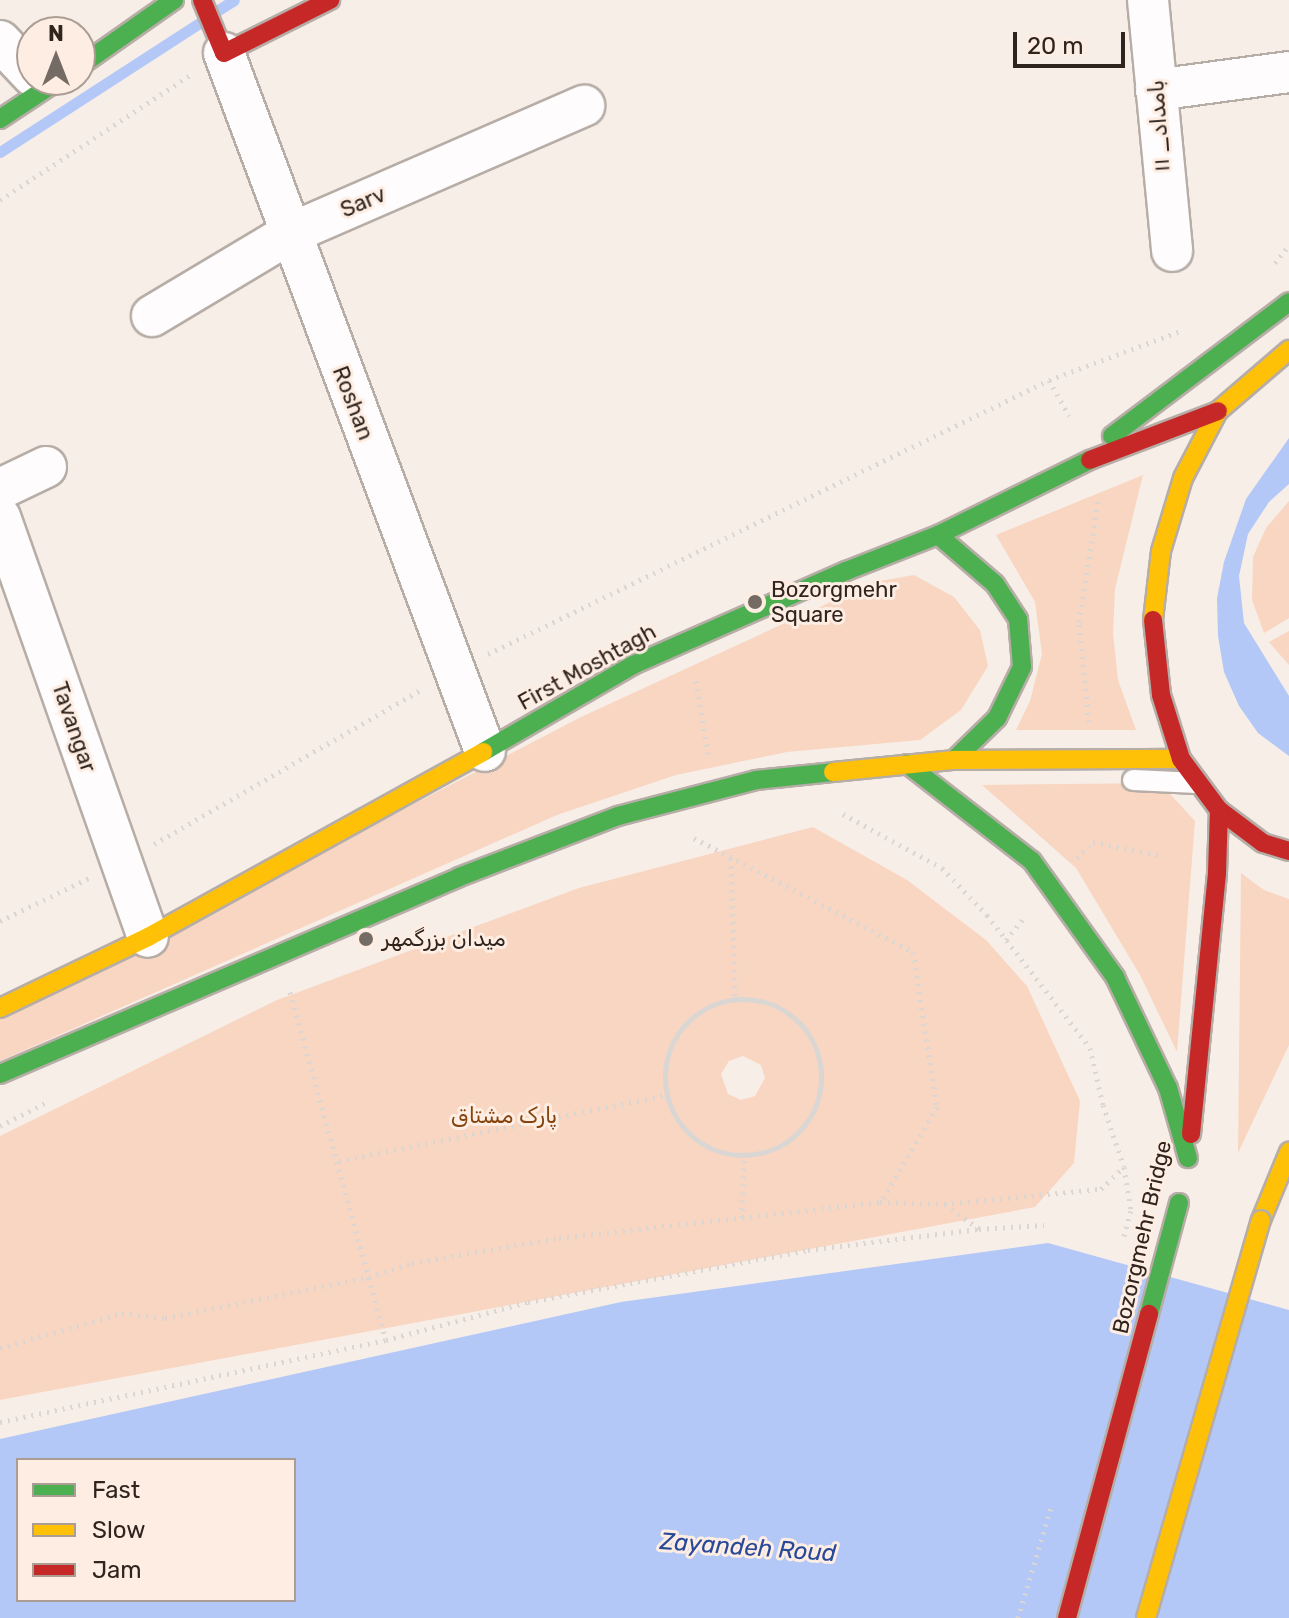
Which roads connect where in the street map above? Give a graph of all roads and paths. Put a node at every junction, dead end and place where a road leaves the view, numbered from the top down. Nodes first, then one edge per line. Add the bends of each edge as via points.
1 (174, 0) edge
2 (202, 0) edge
3 (330, 0) edge
4 (1148, 0) edge
5 (0, 41) edge
6 (224, 53) junction
7 (96, 55) edge
8 (16, 56) edge
9 (1289, 72) edge
10 (1156, 90) junction
11 (27, 96) edge
12 (584, 106) dead end
13 (0, 119) edge
14 (0, 200) edge
15 (289, 234) junction
16 (1289, 245) edge
17 (1172, 251) dead end
18 (1266, 274) dead end
19 (1289, 302) edge
20 (152, 316) dead end
21 (1188, 329) dead end
22 (1289, 350) edge
23 (1049, 380) junction
24 (1218, 411) junction
25 (1069, 416) dead end
26 (46, 467) dead end
27 (1068, 469) junction
28 (0, 489) edge
29 (1098, 500) dead end
30 (0, 517) edge
31 (938, 535) junction
32 (689, 640) junction
33 (454, 670) junction
34 (1090, 727) dead end
35 (485, 751) junction
36 (1181, 759) junction
37 (954, 760) junction
38 (915, 764) junction
39 (1198, 783) junction
40 (714, 791) junction
41 (1219, 810) junction
42 (828, 811) dead end
43 (697, 828) dead end
44 (1093, 842) dead end
45 (1289, 851) edge
46 (1164, 856) dead end
47 (731, 858) junction
48 (121, 863) junction
49 (0, 921) edge
50 (148, 937) junction
51 (287, 979) dead end
52 (735, 999) junction
53 (0, 1008) edge
54 (0, 1074) edge
55 (666, 1095) junction
56 (55, 1098) dead end
57 (0, 1126) edge
58 (1289, 1152) edge
59 (744, 1155) junction
60 (339, 1161) junction
61 (1124, 1167) junction
62 (1184, 1180) junction
63 (880, 1202) junction
64 (944, 1204) junction
65 (1131, 1210) dead end
66 (742, 1218) junction
67 (1044, 1225) dead end
68 (979, 1229) junction
69 (369, 1277) junction
70 (386, 1340) junction
71 (0, 1348) edge
72 (0, 1422) edge
73 (1067, 1618) edge
74 (1146, 1618) edge

1 - 7 main road
2 - 6 main road
3 - 6 main road
4 - 10 street, ۱۱ _بامداد
5 - 8 street
6 - 14 path
6 - 15 street, Roshan
9 - 10 street
10 - 17 street, ۱۱ _بامداد
11 - 13 main road
12 - 15 street, Sarv
15 - 20 street, Sarv
15 - 33 street, Roshan
16 - 18 path
19 - 27 main road
21 - 23 path
22 - 24 main road
23 - 25 path
23 - 33 path
24 - 27 main road, First Moshtagh
24 - 36 main road via 1183,478 1161,551 1152,626 1161,695
26 - 28 street
27 - 31 main road, First Moshtagh
29 - 34 path via 1079,622
30 - 48 street, Tavangar
31 - 32 main road, First Moshtagh
31 - 37 main road via 995,584 1018,619 1022,667 997,718
32 - 35 main road, First Moshtagh via 633,665
32 - 40 path
33 - 35 street, Roshan
33 - 48 path
35 - 50 main road, First Moshtagh
36 - 37 main road
36 - 39 main road
37 - 38 main road
38 - 39 lane via 945,780
38 - 40 main road via 756,780
38 - 62 main road via 1032,861 1115,977 1168,1088
39 - 41 main road
40 - 54 main road via 618,816 459,877
41 - 45 main road via 1263,843
41 - 62 main road, Bozorgmehr Bridge
42 - 61 path via 842,813 942,868 987,915 1090,1048
43 - 47 path via 683,832
44 - 46 path
47 - 52 path
47 - 63 path via 913,952 937,1107
48 - 49 path
48 - 50 street, Tavangar
50 - 53 main road, First Moshtagh
51 - 60 path
52 - 55 path via 687,1021 672,1043 664,1069
52 - 59 path via 783,1010 803,1026 821,1073 813,1109 791,1139
55 - 59 path via 676,1119 694,1139 717,1151
55 - 60 path
56 - 57 path
58 - 74 main road, bridge via 1261,1220
59 - 66 path
60 - 69 path
61 - 64 path via 1101,1189
61 - 65 path
62 - 73 main road, Bozorgmehr Bridge, bridge
63 - 64 path
63 - 66 path
64 - 68 path
66 - 69 path via 559,1238 412,1263
67 - 68 path
68 - 70 path via 808,1250 528,1302
69 - 70 path
69 - 71 path via 165,1318 122,1313
70 - 72 path

